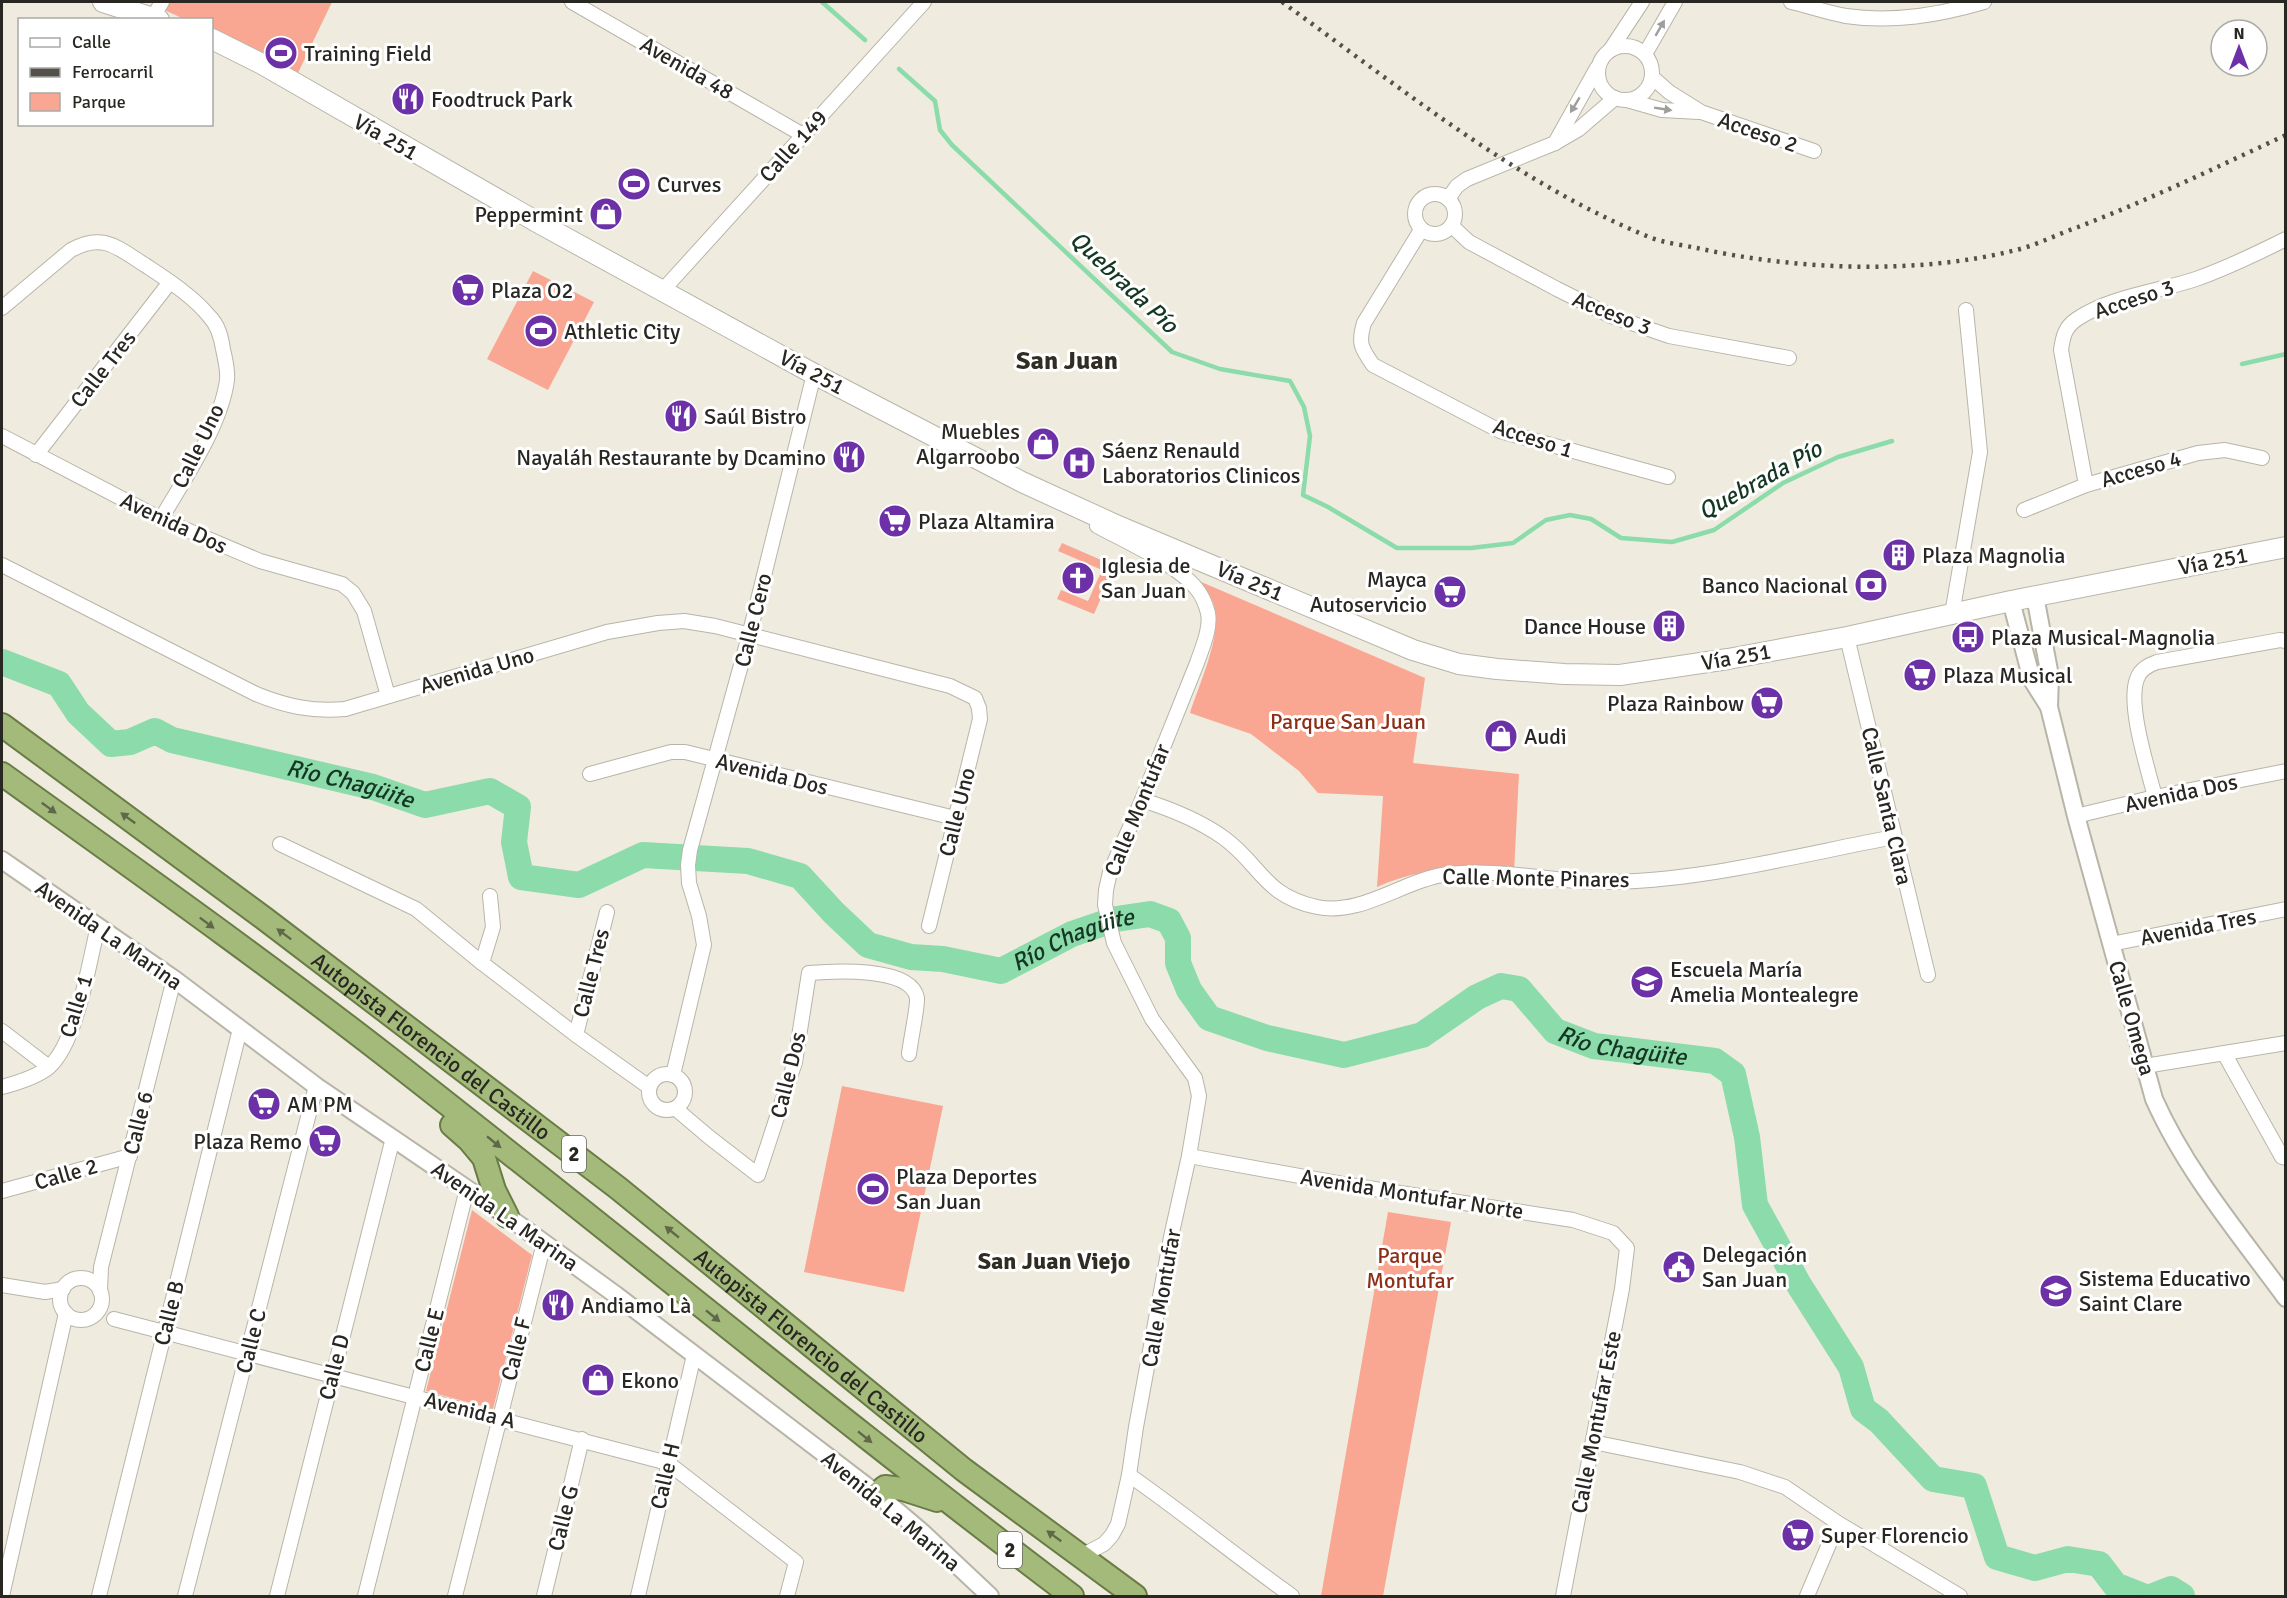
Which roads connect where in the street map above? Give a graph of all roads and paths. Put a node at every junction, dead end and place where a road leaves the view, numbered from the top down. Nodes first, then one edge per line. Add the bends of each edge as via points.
1 (104, 2) edge
2 (572, 2) edge
3 (924, 2) edge
4 (1642, 2) edge
5 (1675, 2) edge
6 (1791, 2) edge
7 (1984, 2) edge
8 (158, 13) edge
9 (213, 40) edge
10 (1611, 49) junction
11 (1645, 54) junction
12 (1598, 68) junction
13 (1652, 77) junction
14 (1620, 99) junction
15 (1701, 112) junction
16 (803, 135) junction
17 (1555, 143) junction
18 (1814, 151) dead end
19 (1448, 199) junction
20 (1452, 226) junction
21 (1420, 230) junction
22 (2286, 239) edge
23 (170, 282) junction
24 (663, 290) junction
25 (2, 308) edge
26 (1966, 310) dead end
27 (1790, 358) dead end
28 (814, 374) junction
29 (2, 436) edge
30 (36, 455) junction
31 (2262, 458) dead end
32 (1668, 477) dead end
33 (1022, 482) junction
34 (2086, 485) junction
35 (2024, 510) dead end
36 (161, 519) junction
37 (2286, 547) edge
38 (2, 565) edge
39 (2035, 596) junction
40 (2011, 601) junction
41 (1952, 614) junction
42 (749, 636) junction
43 (1847, 637) junction
44 (2286, 641) edge
45 (388, 696) junction
46 (975, 698) joint
47 (2049, 707) junction
48 (2, 725) edge
49 (716, 761) junction
50 (2286, 771) edge
51 (2, 774) edge
52 (590, 774) dead end
53 (2155, 797) junction
54 (1142, 800) junction
55 (2076, 816) junction
56 (955, 818) junction
57 (1894, 837) junction
58 (280, 844) dead end
59 (2, 860) edge
60 (490, 896) dead end
61 (2286, 909) edge
62 (607, 912) dead end
63 (98, 926) junction
64 (929, 926) dead end
65 (2111, 944) junction
66 (482, 963) junction
67 (1928, 975) dead end
68 (174, 979) junction
69 (240, 1029) junction
70 (2, 1031) edge
71 (576, 1035) junction
72 (2286, 1043) edge
73 (383, 1053) junction
74 (2224, 1053) junction
75 (909, 1054) dead end
76 (2145, 1066) junction
77 (49, 1067) junction
78 (673, 1075) junction
79 (316, 1086) junction
80 (2, 1087) edge
81 (650, 1087) junction
82 (676, 1108) junction
83 (393, 1138) junction
84 (129, 1156) junction
85 (1189, 1156) junction
86 (2286, 1158) edge
87 (467, 1189) junction
88 (2, 1191) edge
89 (507, 1216) junction
90 (544, 1243) junction
91 (1627, 1248) joint
92 (101, 1267) junction
93 (85, 1279) junction
94 (2, 1285) edge
95 (63, 1289) junction
96 (100, 1291) junction
97 (45, 1292) junction
98 (2286, 1298) edge
99 (68, 1313) junction
100 (114, 1319) dead end
101 (165, 1332) junction
102 (248, 1353) junction
103 (694, 1355) junction
104 (331, 1376) junction
105 (416, 1396) junction
106 (499, 1417) junction
107 (582, 1439) junction
108 (1593, 1442) junction
109 (668, 1463) junction
110 (1130, 1476) junction
111 (877, 1494) junction
112 (948, 1503) junction
113 (1838, 1523) junction
114 (1081, 1556) junction
115 (1943, 1592) edge
116 (986, 1595) edge
117 (2, 1596) edge
118 (99, 1596) edge
119 (185, 1596) edge
120 (277, 1596) edge
121 (365, 1596) edge
122 (455, 1596) edge
123 (544, 1596) edge
124 (638, 1596) edge
125 (787, 1596) edge
126 (1072, 1596) edge
127 (1135, 1596) edge
128 (1292, 1596) edge
129 (1563, 1596) edge
130 (1807, 1596) edge
131 (1960, 1596) edge

1 - 8 main road
2 - 16 street, Avenida 48
3 - 16 street, Calle 149
4 - 10 street
11 -> 5 street
6 - 7 street via 1844,16 1888,20 1946,13
9 - 24 main road, Vía 251
10 - 11 street via 1623,45
10 - 12 street
11 - 13 street
12 - 14 street via 1598,81 1605,91
12 -> 17 street
13 - 14 street via 1638,97
13 - 15 street, Acceso 2
14 -> 15 street, Acceso 2 via 1662,110
14 - 17 street
15 - 18 street, Acceso 2
16 - 24 street, Calle 149
17 - 19 street via 1467,179 1456,186
19 - 20 street via 1454,207
19 - 21 street via 1431,194 1416,204 1415,222
20 - 21 street via 1437,235
20 - 27 street, Acceso 3 via 1469,242 1611,316 1669,336
21 - 32 street, Acceso 1 via 1364,323 1360,338 1373,365 1500,431
22 - 34 street, Acceso 3 via 2196,279 2101,306 2075,320 2064,332 2061,350
23 - 25 street via 105,242 84,243
23 - 30 street, Calle Tres
23 - 36 street, Calle Uno via 209,316 220,332 227,381 212,427
24 - 28 main road, Vía 251
26 - 41 street via 1980,452
28 - 33 main road, Vía 251
28 - 42 street, Calle Cero
29 - 30 street, Avenida Dos
30 - 36 street, Avenida Dos
31 - 34 street, Acceso 4 via 2225,450 2198,453
33 - 43 main road, Vía 251 via 1413,650 1459,664 1620,675
33 - 54 street, Calle Montufar via 1174,569 1196,588 1204,602 1208,615 1203,646
34 - 35 street, Acceso 4
36 - 45 street, Avenida Dos via 260,561 342,584 353,592 364,611
37 - 39 main road, Vía 251
38 - 45 street, Avenida Uno via 278,703 328,711
39 - 40 main road, Vía 251
39 - 47 street, Calle Omega via 2050,676
40 - 41 main road, Vía 251
40 - 47 street, Calle Omega via 2032,680
41 - 43 main road, Vía 251
42 - 45 street, Avenida Uno via 684,621 636,626
42 - 46 street, Avenida Uno via 950,686
42 - 49 street, Calle Cero
43 - 57 street, Calle Santa Clara
44 - 53 street via 2157,662 2137,676 2134,689 2139,734
46 - 56 street, Calle Uno via 979,708 978,733
47 - 55 street, Calle Omega
114 -> 48 highway, Autopista Florencio del Castillo / 2 via 964,1470 618,1188
49 - 52 street, Avenida Dos via 671,752
49 - 56 street, Avenida Dos
49 - 78 street, Calle Cero via 690,849 689,883 704,945
50 - 53 street, Avenida Dos
51 -> 73 highway, Autopista Florencio del Castillo / 2
53 - 55 street, Avenida Dos
54 - 57 street, Calle Monte Pinares via 1201,824 1225,839 1283,895 1319,908 1363,904 1447,874 1597,882 1678,877
54 - 85 street, Calle Montufar via 1110,872 1105,905 1109,928 1124,965 1152,1019 1195,1078 1199,1095
55 - 65 street, Calle Omega
56 - 64 street, Calle Uno
57 - 67 street, Calle Santa Clara
58 - 66 street via 416,909
59 - 63 street, Avenida La Marina
60 - 66 street via 493,927
61 - 65 street, Avenida Tres
62 - 71 street, Calle Tres
63 - 68 street, Avenida La Marina
63 - 77 street, Calle 1 via 77,1013 68,1037
65 - 76 street, Calle Omega
66 - 71 street
68 - 69 street, Avenida La Marina
68 - 84 street, Calle 6
69 - 79 street, Avenida La Marina
69 - 101 street, Calle B
70 - 77 street
71 - 81 street
72 - 74 street
73 - 89 highway via 416,1094 484,1158
73 -> 112 highway, Autopista Florencio del Castillo / 2
74 - 76 street
74 - 86 street
75 - 82 street, Calle Dos via 917,998 902,980 844,970 809,972 795,1062 758,1175
76 - 98 street, Calle Omega via 2154,1099 2179,1146
77 - 80 street, Calle 1
78 - 81 street via 655,1078
78 - 82 street via 682,1081 686,1091
79 - 83 street, Avenida La Marina
79 - 102 street, Calle C
81 - 82 street via 655,1106 662,1110
83 - 87 street, Avenida La Marina
83 - 104 street, Calle D
84 - 88 street, Calle 2
84 - 92 street, Calle 6
85 - 91 street, Avenida Montufar Norte via 1573,1220 1613,1233
85 - 110 street, Calle Montufar via 1171,1237
87 - 89 street, Avenida La Marina
87 - 105 street, Calle E
89 - 90 street, Avenida La Marina
90 - 103 street, Avenida La Marina
90 - 106 street, Calle F
91 - 108 street, Calle Montufar Este
92 - 93 street
92 - 96 street, Calle 6
93 - 95 street via 72,1281
93 - 96 street
94 - 97 street
95 - 97 street
95 - 99 street
96 - 99 street via 101,1304 95,1315 83,1320
97 - 99 street
99 - 117 street
100 - 101 street, Avenida A
101 - 102 street, Avenida A
101 - 118 street, Calle B
102 - 104 street, Avenida A
102 - 119 street, Calle C
103 - 109 street, Calle H
103 - 111 street, Avenida La Marina
104 - 105 street, Avenida A
104 - 120 street, Calle D
105 - 106 street, Avenida A
105 - 121 street, Calle E
106 - 107 street, Avenida A
106 - 122 street, Calle F
107 - 109 street, Avenida A
107 - 123 street, Calle G
108 - 113 street via 1740,1472 1785,1487
108 - 129 street, Calle Montufar Este
109 - 124 street, Calle H
109 - 125 street, Avenida A via 796,1562
110 - 114 street, Calle Montufar via 1112,1535
110 - 128 street
111 - 112 highway via 885,1487
111 - 116 street, Avenida La Marina
112 - 126 highway, Autopista Florencio del Castillo / 2
113 - 115 street
113 - 130 street
114 - 127 highway, Autopista Florencio del Castillo / 2
115 - 131 street

